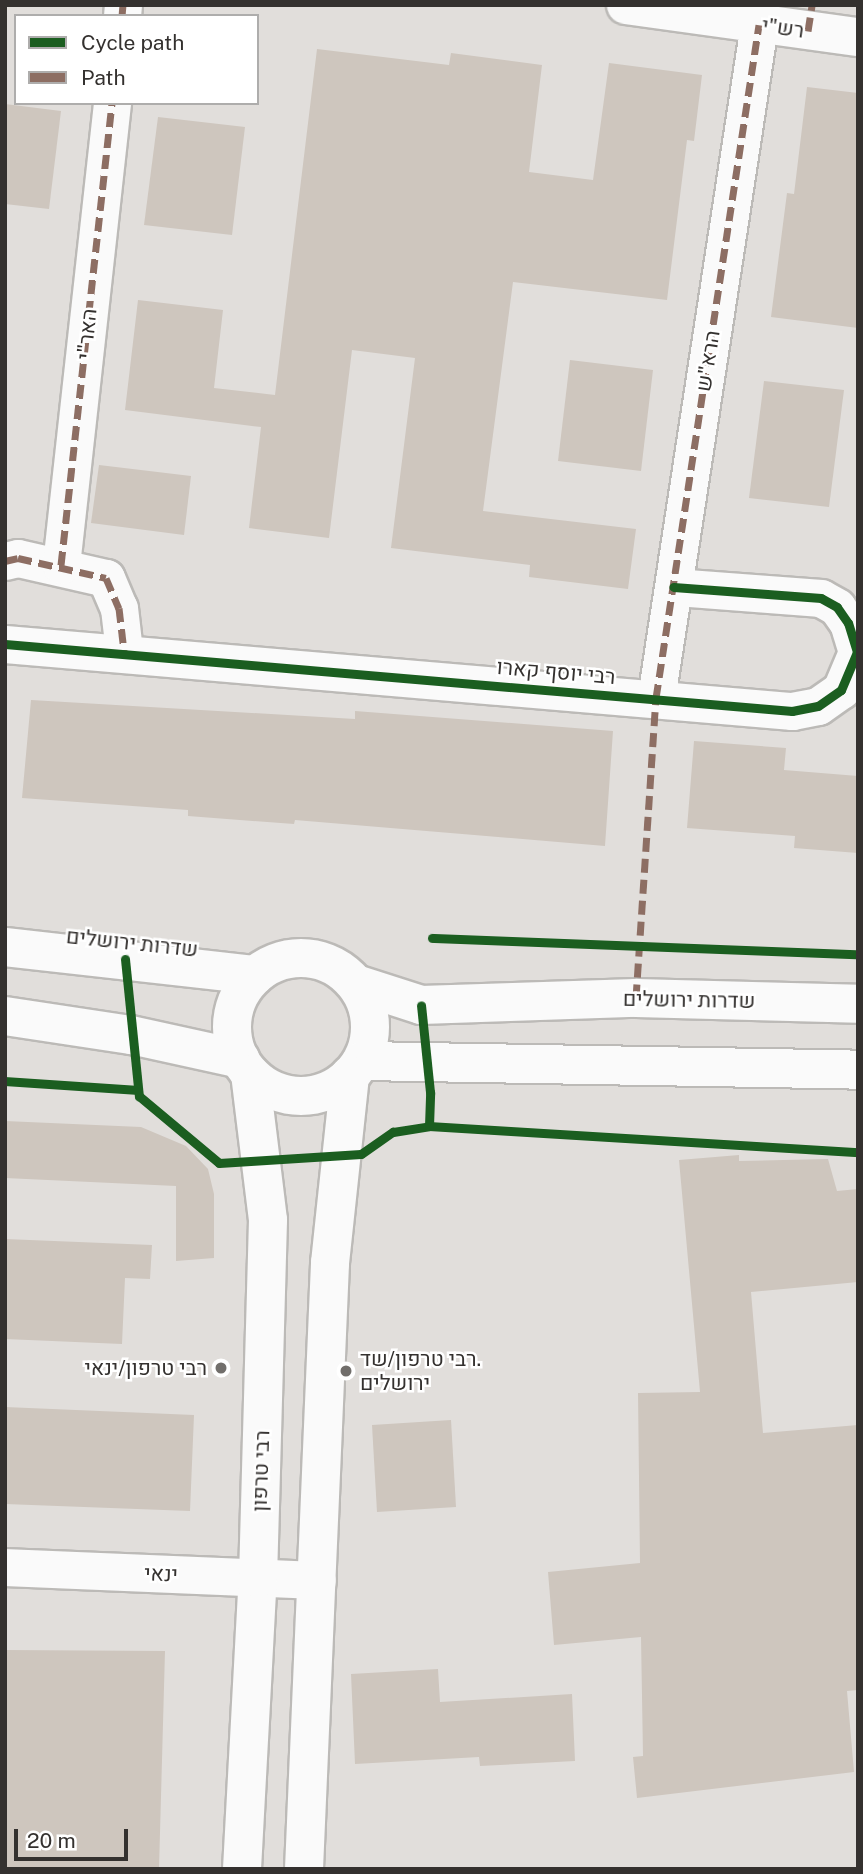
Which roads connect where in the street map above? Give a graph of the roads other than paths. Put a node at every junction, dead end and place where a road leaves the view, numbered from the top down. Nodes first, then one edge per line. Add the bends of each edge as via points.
1 (626, 5) edge
2 (760, 25) junction
3 (858, 37) edge
4 (112, 105) edge
5 (5, 561) edge
6 (61, 565) junction
7 (673, 587) junction
8 (5, 644) edge
9 (124, 651) junction
10 (656, 698) junction
11 (5, 947) edge
12 (255, 975) junction
13 (356, 984) junction
14 (858, 1004) edge
15 (5, 1016) edge
16 (245, 1067) junction
17 (356, 1068) junction
18 (858, 1070) edge
19 (5, 1567) edge
20 (258, 1578) junction
21 (317, 1580) junction
22 (242, 1869) edge
23 (304, 1869) edge

1 - 2 main road, רש"י
2 - 3 main road, רש"י
2 - 7 street, הרא"ש
4 - 6 street, האר"י
5 - 6 street via 18,558
6 - 9 street via 106,578 119,608
7 - 10 street, הרא"ש
7 - 10 street, רבי יוסף קארו via 821,598 837,607 848,623 857,652 841,690 818,706 792,710
8 - 9 street, רבי יוסף קארו
9 - 10 street, רבי יוסף קארו
11 - 12 main road, שדרות ירושלים
12 - 13 main road via 299,957 331,964
12 - 16 main road via 235,1006 232,1024
13 - 14 main road, שדרות ירושלים via 421,1005 636,998
13 - 17 main road via 370,1022
15 - 16 main road via 131,1035
16 - 17 main road via 280,1093 299,1096 318,1094
16 - 20 main road, רבי טרפון via 268,1220
17 - 18 main road
17 - 21 main road via 330,1263
19 - 20 street, ינאי
20 - 21 street, ינאי
20 - 22 main road, רבי טרפון
21 - 23 main road

